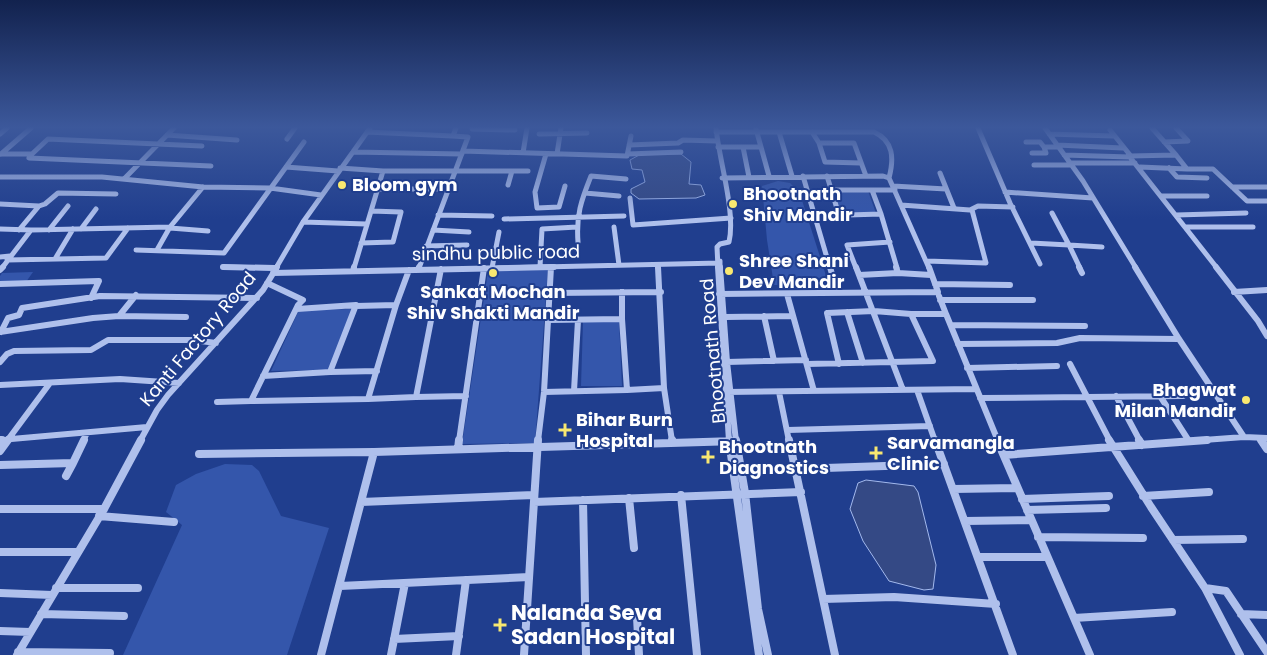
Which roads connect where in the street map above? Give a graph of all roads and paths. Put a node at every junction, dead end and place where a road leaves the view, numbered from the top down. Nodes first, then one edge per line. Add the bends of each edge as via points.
1 (45, 159) edge
2 (144, 159) edge
3 (292, 159) edge
4 (348, 159) edge
5 (460, 159) edge
6 (545, 159) edge
7 (719, 159) edge
8 (746, 159) edge
9 (764, 159) edge
10 (788, 159) edge
11 (824, 159) edge
12 (860, 159) edge
13 (893, 159) edge
14 (991, 159) edge
15 (1066, 159) edge
16 (1132, 159) edge
17 (1178, 159) edge
18 (141, 162) junction
19 (861, 162) junction
20 (1070, 164) junction
21 (1034, 165) dead end
22 (1138, 165) junction
23 (211, 166) dead end
24 (286, 167) junction
25 (1169, 168) junction
26 (1187, 169) junction
27 (339, 170) junction
28 (456, 170) junction
29 (384, 171) junction
30 (512, 171) junction
31 (528, 171) dead end
32 (940, 173) dead end
33 (768, 176) junction
34 (792, 176) junction
35 (803, 176) junction
36 (827, 176) junction
37 (866, 176) junction
38 (0, 177) edge
39 (749, 177) junction
40 (722, 178) junction
41 (889, 178) junction
42 (1207, 178) dead end
43 (124, 179) junction
44 (626, 179) dead end
45 (508, 185) dead end
46 (565, 186) dead end
47 (203, 187) junction
48 (1232, 187) junction
49 (1267, 187) edge
50 (270, 188) junction
51 (894, 188) junction
52 (377, 189) junction
53 (448, 189) junction
54 (946, 189) junction
55 (831, 190) junction
56 (872, 190) junction
57 (1005, 192) junction
58 (585, 193) junction
59 (116, 194) dead end
60 (321, 195) junction
61 (619, 196) dead end
62 (1162, 196) junction
63 (1207, 196) dead end
64 (630, 198) dead end
65 (1093, 198) junction
66 (1267, 201) edge
67 (0, 204) edge
68 (902, 205) junction
69 (39, 206) junction
70 (68, 206) dead end
71 (1013, 207) junction
72 (954, 208) junction
73 (96, 209) dead end
74 (972, 210) junction
75 (371, 211) junction
76 (1052, 212) dead end
77 (1246, 213) dead end
78 (881, 214) junction
79 (438, 215) junction
80 (839, 215) junction
81 (1176, 215) junction
82 (492, 216) dead end
83 (578, 216) junction
84 (624, 216) dead end
85 (814, 216) junction
86 (731, 218) junction
87 (504, 219) dead end
88 (303, 222) junction
89 (366, 224) junction
90 (577, 227) junction
91 (614, 227) dead end
92 (1185, 227) junction
93 (1253, 227) dead end
94 (128, 228) junction
95 (170, 228) junction
96 (0, 229) edge
97 (73, 229) junction
98 (81, 229) junction
99 (19, 230) junction
100 (31, 230) junction
101 (49, 230) junction
102 (433, 230) junction
103 (208, 231) dead end
104 (469, 232) dead end
105 (499, 232) dead end
106 (578, 242) dead end
107 (890, 242) junction
108 (361, 243) junction
109 (1031, 243) junction
110 (467, 245) dead end
111 (1069, 245) junction
112 (426, 246) junction
113 (1102, 248) dead end
114 (136, 250) dead end
115 (157, 250) junction
116 (0, 257) edge
117 (9, 258) junction
118 (55, 259) junction
119 (927, 261) junction
120 (719, 263) junction
121 (1040, 264) dead end
122 (658, 265) junction
123 (619, 266) junction
124 (223, 267) dead end
125 (540, 267) junction
126 (552, 267) junction
127 (484, 268) junction
128 (492, 268) junction
129 (441, 269) junction
130 (0, 270) edge
131 (274, 270) junction
132 (409, 270) junction
133 (418, 270) junction
134 (353, 271) junction
135 (1082, 272) dead end
136 (898, 273) junction
137 (931, 274) junction
138 (859, 275) junction
139 (268, 283) junction
140 (0, 284) edge
141 (935, 284) junction
142 (1010, 285) dead end
143 (1267, 290) edge
144 (622, 292) junction
145 (661, 292) junction
146 (837, 292) junction
147 (867, 292) junction
148 (938, 292) junction
149 (1234, 292) junction
150 (550, 293) junction
151 (721, 294) junction
152 (787, 294) junction
153 (136, 295) junction
154 (92, 298) junction
155 (257, 298) junction
156 (940, 300) junction
157 (1033, 300) dead end
158 (396, 305) junction
159 (356, 306) junction
160 (296, 308) junction
161 (874, 311) junction
162 (847, 312) junction
163 (911, 314) junction
164 (946, 314) junction
165 (119, 316) junction
166 (764, 316) junction
167 (794, 316) junction
168 (186, 317) dead end
169 (725, 317) junction
170 (622, 319) junction
171 (548, 320) junction
172 (578, 320) junction
173 (3, 321) edge
174 (1263, 324) edge
175 (951, 325) junction
176 (1085, 326) dead end
177 (1, 332) edge
178 (1267, 336) edge
179 (1179, 339) junction
180 (216, 343) junction
181 (958, 344) junction
182 (774, 361) junction
183 (0, 362) edge
184 (727, 362) junction
185 (807, 362) junction
186 (891, 362) junction
187 (863, 363) junction
188 (839, 364) junction
189 (1070, 364) dead end
190 (1057, 366) dead end
191 (967, 368) junction
192 (377, 371) junction
193 (330, 372) junction
194 (262, 376) junction
195 (179, 383) junction
196 (50, 384) junction
197 (0, 385) edge
198 (664, 388) junction
199 (976, 389) junction
200 (627, 390) junction
201 (903, 390) junction
202 (917, 390) junction
203 (574, 391) junction
204 (814, 391) junction
205 (544, 392) junction
206 (728, 392) junction
207 (779, 392) junction
208 (466, 396) junction
209 (1116, 396) junction
210 (1160, 396) junction
211 (1183, 396) dead end
212 (416, 397) junction
213 (1087, 397) junction
214 (980, 398) junction
215 (368, 399) junction
216 (251, 401) junction
217 (217, 402) dead end
218 (930, 426) junction
219 (147, 427) junction
220 (788, 430) junction
221 (87, 433) junction
222 (1244, 437) junction
223 (1263, 438) edge
224 (4, 440) edge
225 (733, 441) junction
226 (1189, 441) junction
227 (672, 443) junction
228 (1142, 445) junction
229 (537, 447) junction
230 (1113, 447) junction
231 (458, 449) junction
232 (1267, 449) edge
233 (0, 452) edge
234 (374, 452) junction
235 (199, 454) dead end
236 (1004, 455) junction
237 (72, 463) junction
238 (944, 464) junction
239 (0, 466) edge
240 (796, 469) junction
241 (66, 476) dead end
242 (1017, 488) junction
243 (953, 490) junction
244 (800, 492) junction
245 (1209, 492) dead end
246 (741, 493) junction
247 (682, 495) junction
248 (1109, 496) dead end
249 (1144, 496) junction
250 (534, 498) junction
251 (629, 498) junction
252 (1022, 498) junction
253 (583, 500) junction
254 (361, 502) junction
255 (1106, 508) dead end
256 (0, 509) edge
257 (1027, 510) junction
258 (101, 512) junction
259 (1031, 520) junction
260 (965, 521) junction
261 (174, 522) dead end
262 (1038, 537) junction
263 (1143, 538) dead end
264 (1243, 539) dead end
265 (1173, 540) junction
266 (634, 548) dead end
267 (0, 552) edge
268 (77, 552) junction
269 (978, 557) junction
270 (1048, 557) junction
271 (529, 577) junction
272 (466, 580) junction
273 (405, 583) junction
274 (340, 586) junction
275 (138, 588) dead end
276 (1205, 588) junction
277 (54, 591) junction
278 (0, 593) edge
279 (823, 599) junction
280 (996, 604) junction
281 (1172, 612) dead end
282 (41, 614) junction
283 (1241, 614) junction
284 (1267, 615) edge
285 (124, 616) dead end
286 (637, 617) dead end
287 (1074, 618) junction
288 (0, 631) edge
289 (30, 632) junction
290 (459, 636) junction
291 (394, 639) junction
292 (1267, 652) edge
293 (110, 653) dead end
294 (18, 654) edge
295 (321, 655) edge
296 (391, 655) edge
297 (456, 655) edge
298 (524, 655) edge
299 (586, 655) edge
300 (639, 655) edge
301 (697, 655) edge
302 (759, 655) edge
303 (768, 655) edge
304 (835, 655) edge
305 (1013, 655) edge
306 (1090, 655) edge
307 (1240, 655) edge

1 - 18 street
2 - 18 street
3 - 24 street
4 - 27 street, Kanti Factory Road
5 - 28 street
6 - 46 street via 534,192 537,208 560,206
7 - 40 street, Bhootnath Road
8 - 39 street
9 - 33 street
10 - 34 street
11 - 19 street via 825,162
12 - 19 street
13 - 41 street
14 - 57 street
15 - 20 street
16 - 22 street
17 - 26 street
18 - 23 street
18 - 43 street
19 - 37 street
20 - 21 street
20 - 22 street
20 - 65 street
22 - 25 street
22 - 62 street
24 - 27 street
24 - 50 street
25 - 26 street
25 - 42 street via 1177,177
26 - 48 street via 1214,170
27 - 29 street
27 - 60 street, Kanti Factory Road
28 - 29 street
28 - 30 street
28 - 53 street
29 - 52 street
30 - 31 street
30 - 45 street
32 - 54 street
33 - 34 street
33 - 39 street
34 - 35 street
35 - 36 street
35 - 85 street
36 - 37 street
36 - 55 street
37 - 41 street
38 - 43 street via 102,176
39 - 40 street
40 - 86 street, Bhootnath Road
41 - 51 street
43 - 47 street
44 - 58 street via 591,176
47 - 50 street
47 - 95 street
48 - 49 street
48 - 66 street via 1247,201
50 - 60 street
50 - 115 street via 224,253
51 - 54 street
51 - 56 street
51 - 68 street
52 - 53 street
52 - 75 street
53 - 79 street
54 - 72 street
55 - 56 street
55 - 80 street
56 - 78 street
57 - 65 street
57 - 71 street
58 - 61 street
58 - 83 street
59 - 69 street via 58,193
60 - 88 street, Kanti Factory Road
62 - 63 street
62 - 81 street
64 - 86 street via 633,224
65 - 179 street
67 - 69 street
68 - 72 street
68 - 119 street
69 - 99 street
70 - 101 street
71 - 74 street via 978,206
71 - 109 street
72 - 74 street
73 - 98 street
74 - 119 street via 986,263
75 - 89 street
75 - 108 street via 401,212 393,242
76 - 111 street
77 - 81 street
78 - 80 street
78 - 107 street
79 - 82 street
79 - 102 street
80 - 85 street
81 - 92 street
83 - 84 street
83 - 87 street
83 - 90 street
85 - 146 street
86 - 120 street, Bhootnath Road via 731,240 718,245
88 - 89 street
88 - 131 street, Kanti Factory Road
89 - 108 street
90 - 106 street
90 - 125 street via 542,229
91 - 123 street
92 - 93 street
92 - 149 street
94 - 95 street
94 - 98 street
94 - 118 street via 106,258
95 - 103 street
95 - 115 street
96 - 99 street
97 - 98 street
97 - 101 street
97 - 118 street
99 - 100 street
100 - 101 street
100 - 117 street
102 - 104 street
102 - 112 street
105 - 128 street
107 - 136 street
107 - 138 street via 847,245
108 - 134 street
109 - 111 street
109 - 121 street
110 - 112 street
111 - 113 street
111 - 135 street
112 - 133 street
114 - 115 street
116 - 117 street
117 - 118 street
117 - 130 street
119 - 137 street
120 - 122 street, sindhu public road
120 - 151 street, Bhootnath Road
122 - 123 street, sindhu public road
122 - 145 street
123 - 126 street, sindhu public road
124 - 131 street
125 - 126 street, sindhu public road
125 - 128 street, sindhu public road
126 - 150 street
127 - 128 street, sindhu public road
127 - 129 street, sindhu public road
127 - 208 street
129 - 133 street, sindhu public road
129 - 212 street
131 - 134 street, sindhu public road
131 - 139 street, Kanti Factory Road
132 - 133 street, sindhu public road
132 - 134 street, sindhu public road
132 - 158 street
136 - 137 street
136 - 138 street
137 - 141 street
138 - 147 street
139 - 155 street, Kanti Factory Road
139 - 160 street via 303,300
140 - 154 street via 99,281
141 - 142 street
141 - 148 street
143 - 149 street
144 - 145 street
144 - 150 street
144 - 170 street
145 - 198 street
146 - 147 street
146 - 152 street
147 - 148 street
147 - 161 street
148 - 156 street
149 - 174 street
150 - 171 street
151 - 152 street
151 - 169 street, Bhootnath Road
151 - 206 street, Bhootnath Road
152 - 167 street
153 - 154 street
153 - 155 street
153 - 165 street
154 - 173 street via 22,308 19,316
155 - 180 street, Kanti Factory Road
156 - 157 street
156 - 164 street
158 - 159 street
158 - 192 street
159 - 160 street
159 - 193 street
160 - 194 street
161 - 162 street
161 - 163 street
161 - 186 street
162 - 187 street
162 - 188 street via 826,312
163 - 164 street
163 - 186 street via 933,361
164 - 175 street
165 - 168 street
165 - 177 street
166 - 167 street
166 - 169 street
166 - 182 street
167 - 185 street
169 - 184 street, Bhootnath Road
170 - 172 street
170 - 200 street
171 - 172 street
171 - 205 street
172 - 203 street
173 - 177 street
174 - 178 street
175 - 176 street
175 - 181 street
179 - 181 street via 1080,338 1057,343
179 - 222 street
180 - 183 street via 108,340 91,350 14,351
180 - 195 street, Kanti Factory Road
181 - 191 street
182 - 184 street
182 - 185 street
184 - 206 street, Bhootnath Road
185 - 188 street
185 - 204 street
186 - 187 street
186 - 201 street
187 - 188 street
189 - 213 street
190 - 191 street
191 - 199 street
192 - 193 street
192 - 215 street
193 - 194 street
194 - 216 street
195 - 196 street via 120,379
195 - 219 street, Kanti Factory Road
196 - 197 street
196 - 224 street
198 - 200 street
198 - 227 street
199 - 202 street
199 - 214 street
200 - 203 street
201 - 202 street
201 - 204 street
202 - 218 street
203 - 205 street
204 - 207 street
205 - 229 street
206 - 207 street
206 - 225 street, Bhootnath Road
207 - 220 street
208 - 212 street
208 - 231 street
209 - 210 street
209 - 213 street
209 - 228 street
210 - 211 street
210 - 226 street
212 - 215 street
213 - 214 street
213 - 230 street
214 - 236 street
215 - 216 street
216 - 217 street
218 - 220 street
218 - 238 street
219 - 221 street
219 - 258 street, Kanti Factory Road
220 - 240 street
221 - 224 street
221 - 237 street
222 - 223 street
222 - 226 street
223 - 232 street
224 - 233 street
225 - 227 street
225 - 246 street, Bhootnath Road
226 - 228 street
227 - 229 street
228 - 230 street
229 - 231 street
229 - 250 street
230 - 236 street
230 - 249 street
231 - 234 street
234 - 235 street
234 - 254 street
236 - 242 street
237 - 239 street
237 - 241 street
238 - 240 street
238 - 243 street
240 - 244 street
242 - 243 street
242 - 252 street
243 - 260 street
244 - 246 street
244 - 279 street
245 - 249 street
246 - 247 street
246 - 302 street, Bhootnath Road
246 - 303 street, Bhootnath Road
247 - 251 street
247 - 301 street
248 - 252 street
249 - 265 street
250 - 253 street
250 - 254 street
250 - 271 street
251 - 253 street
251 - 266 street
252 - 257 street
253 - 299 street
254 - 274 street
255 - 257 street
256 - 258 street
257 - 259 street
258 - 261 street
258 - 268 street, Kanti Factory Road
259 - 260 street
259 - 262 street
260 - 269 street
262 - 263 street
262 - 270 street
264 - 265 street
265 - 276 street
267 - 268 street
268 - 277 street, Kanti Factory Road
269 - 270 street
269 - 280 street
270 - 287 street
271 - 272 street
271 - 298 street
272 - 273 street
272 - 290 street
273 - 274 street
273 - 291 street
274 - 295 street
275 - 277 street
276 - 283 street via 1226,591
276 - 307 street
277 - 278 street
277 - 282 street, Kanti Factory Road
279 - 280 street via 894,598
279 - 304 street
280 - 305 street
281 - 287 street
282 - 285 street
282 - 289 street, Kanti Factory Road
283 - 284 street
283 - 292 street
286 - 300 street
287 - 306 street
288 - 289 street
289 - 294 street, Kanti Factory Road
290 - 291 street
290 - 297 street
291 - 296 street
293 - 294 street

